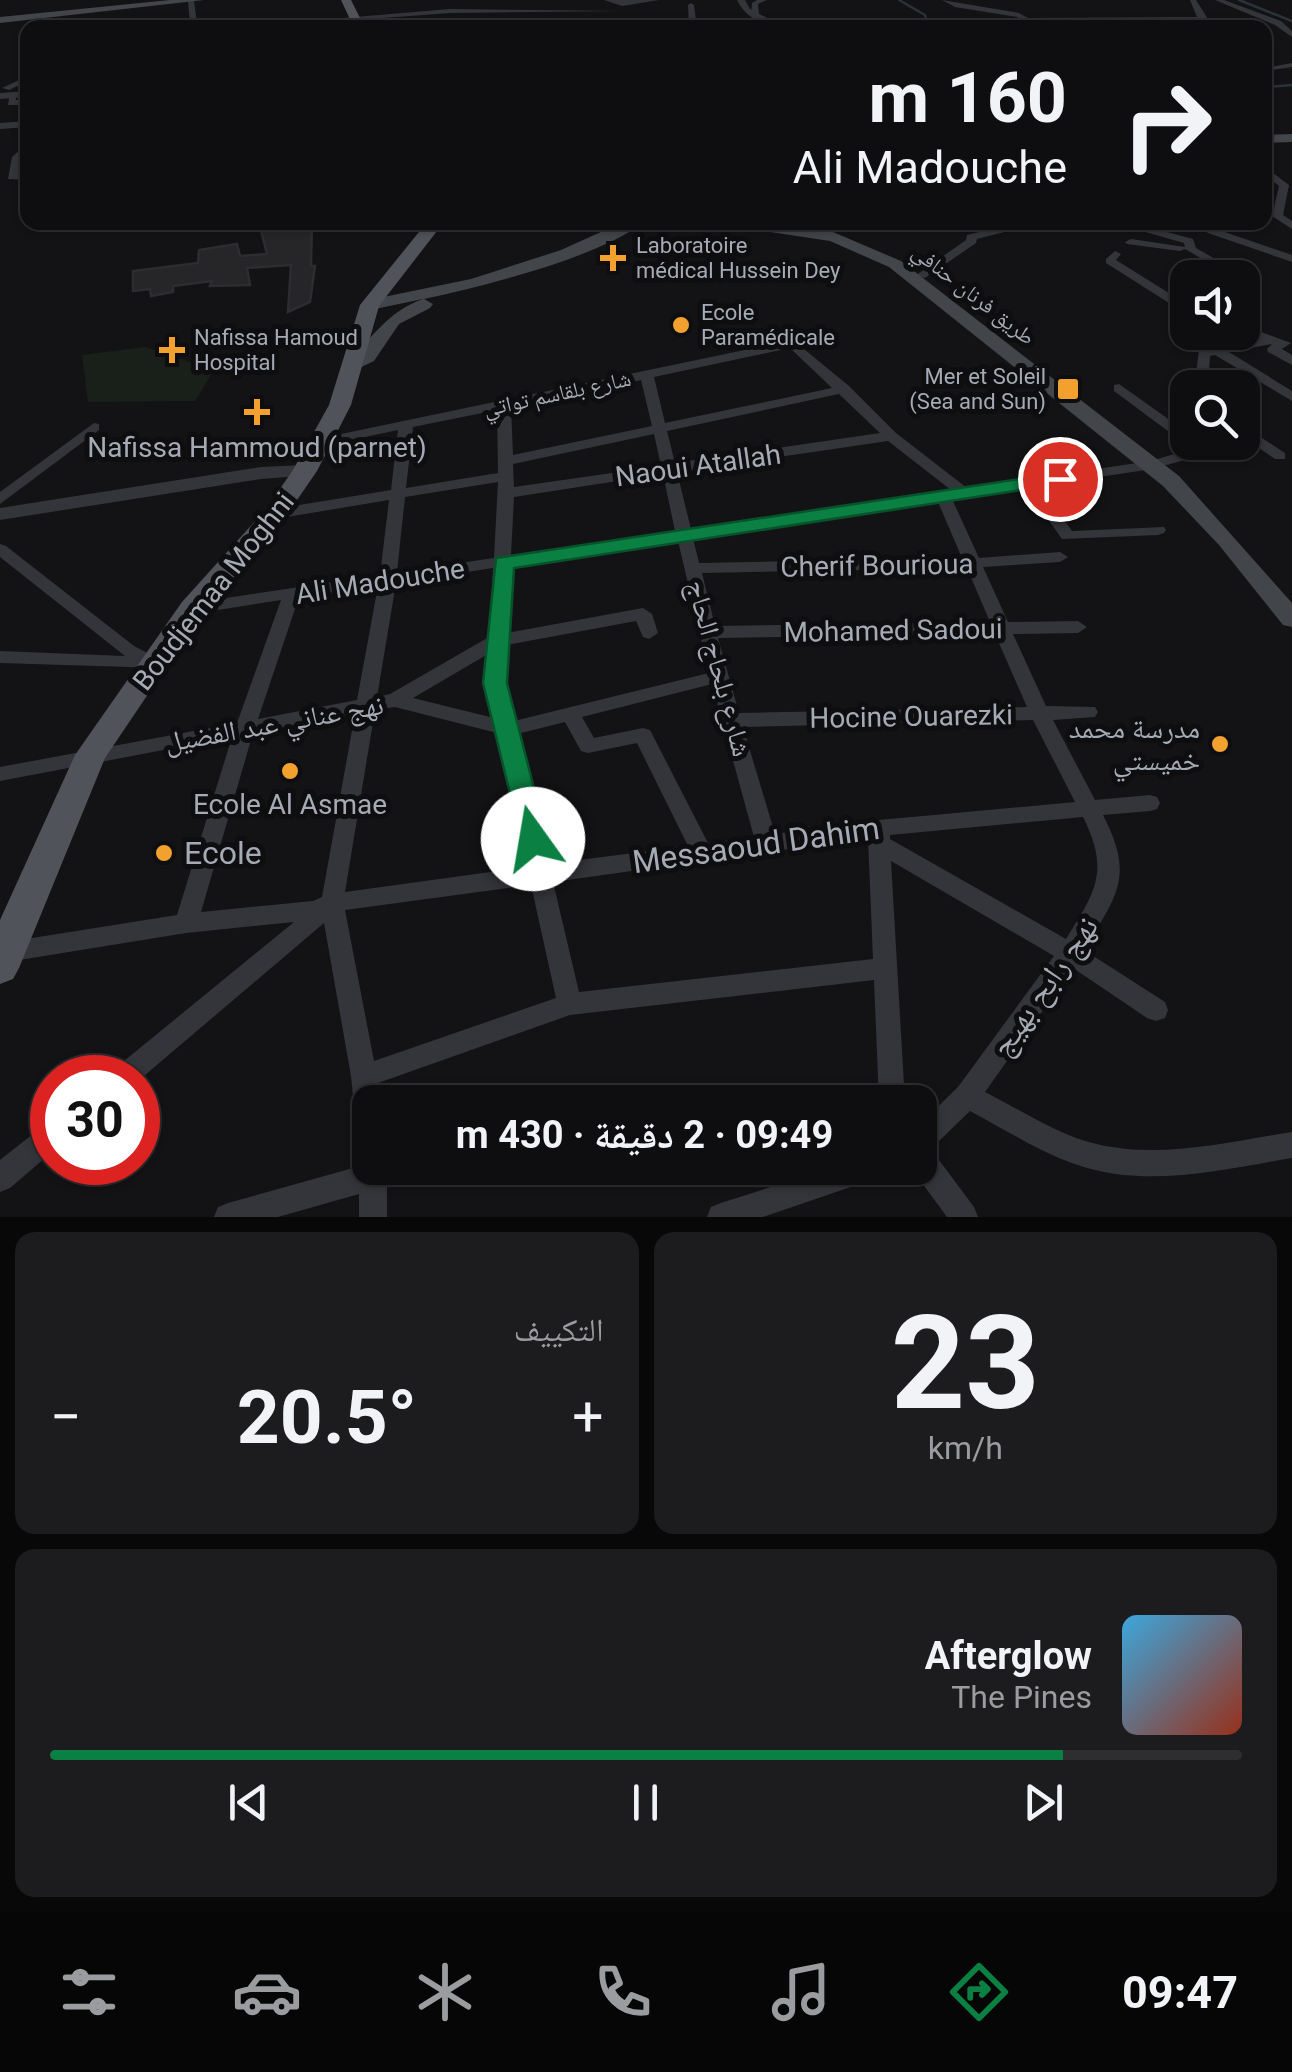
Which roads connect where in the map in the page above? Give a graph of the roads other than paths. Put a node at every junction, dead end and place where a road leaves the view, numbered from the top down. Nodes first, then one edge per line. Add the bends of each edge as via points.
1 (199, 0) edge
2 (457, 0) edge
3 (502, 0) edge
4 (543, 0) edge
5 (607, 0) edge
6 (656, 0) edge
7 (764, 0) edge
8 (945, 0) edge
9 (1218, 0) edge
10 (191, 1) edge
11 (622, 5) edge
12 (691, 5) dead end
13 (748, 8) edge
14 (450, 11) junction
15 (539, 11) junction
16 (495, 12) junction
17 (456, 19) dead end
18 (0, 20) edge
19 (381, 20) edge
20 (537, 20) edge
21 (692, 20) edge
22 (1012, 20) edge
23 (1270, 20) edge
24 (20, 156) edge
25 (1272, 176) edge
26 (20, 177) edge
27 (1272, 203) edge
28 (1272, 209) edge
29 (1292, 226) edge
30 (430, 230) edge
31 (620, 230) edge
32 (786, 230) edge
33 (804, 230) edge
34 (999, 230) edge
35 (1142, 230) edge
36 (1212, 232) joint
37 (1131, 242) dead end
38 (1190, 245) junction
39 (1114, 254) dead end
40 (1213, 260) edge
41 (1292, 260) edge
42 (921, 276) junction
43 (392, 277) junction
44 (451, 290) junction
45 (1170, 299) edge
46 (370, 305) junction
47 (1260, 334) edge
48 (1286, 341) edge
49 (1260, 344) edge
50 (1214, 350) edge
51 (1218, 350) edge
52 (1292, 361) edge
53 (354, 364) junction
54 (1201, 370) edge
55 (646, 374) junction
56 (1119, 388) dead end
57 (844, 390) junction
58 (1292, 397) edge
59 (504, 405) junction
60 (406, 425) junction
61 (1170, 427) edge
62 (94, 428) dead end
63 (662, 428) junction
64 (891, 436) junction
65 (322, 442) junction
66 (1260, 442) edge
67 (1280, 456) dead end
68 (1170, 460) edge
69 (1157, 464) junction
70 (668, 469) junction
71 (306, 471) junction
72 (506, 477) junction
73 (1031, 484) junction
74 (964, 493) junction
75 (399, 494) junction
76 (943, 496) junction
77 (0, 500) edge
78 (0, 514) edge
79 (275, 514) junction
80 (1158, 530) dead end
81 (686, 534) junction
82 (0, 549) edge
83 (1060, 558) dead end
84 (503, 563) junction
85 (973, 563) junction
86 (694, 568) junction
87 (388, 579) junction
88 (292, 594) junction
89 (1292, 602) edge
90 (192, 608) junction
91 (1292, 619) edge
92 (1078, 627) dead end
93 (1003, 628) junction
94 (708, 632) junction
95 (649, 634) dead end
96 (496, 641) junction
97 (0, 657) edge
98 (154, 664) junction
99 (722, 676) junction
100 (395, 700) junction
101 (364, 704) junction
102 (1088, 712) dead end
103 (1040, 714) junction
104 (572, 716) junction
105 (734, 720) junction
106 (508, 729) junction
107 (244, 731) junction
108 (91, 755) junction
109 (0, 774) edge
110 (1150, 803) dead end
111 (1085, 806) junction
112 (879, 835) junction
113 (767, 845) junction
114 (702, 852) junction
115 (542, 876) junction
116 (332, 903) junction
117 (11, 908) edge
118 (186, 924) junction
119 (1070, 953) junction
120 (4, 960) edge
121 (886, 968) junction
122 (570, 1004) junction
123 (1156, 1010) dead end
124 (150, 1055) edge
125 (364, 1076) junction
126 (365, 1085) edge
127 (891, 1085) edge
128 (968, 1096) junction
129 (937, 1125) edge
130 (1292, 1145) edge
131 (30, 1153) edge
132 (0, 1178) edge
133 (352, 1179) edge
134 (937, 1180) edge
135 (373, 1185) edge
136 (818, 1185) edge
137 (228, 1217) edge
138 (372, 1217) edge
139 (721, 1217) edge
140 (964, 1217) edge

1 - 10 main road
2 - 14 street
3 - 16 street
4 - 15 street
5 - 11 street
6 - 11 street
7 - 13 street
8 - 22 street
9 - 23 street
10 - 18 main road
11 - 15 street
12 - 21 street
14 - 16 street
14 - 17 street
14 - 19 street
15 - 16 street
15 - 20 street
24 - 26 street via 12,177
25 - 27 street via 1284,185
28 - 29 street
30 - 43 main road, Boudjemaa Moghni
31 - 44 main road
32 - 69 main road, طريق فرنان حنافي via 850,242 886,258
33 - 42 main road, طريق فرنان حنافي via 891,254
34 - 42 street via 970,236 965,248
35 - 38 street
36 - 38 street
36 - 41 street
37 - 38 street
38 - 40 street
39 - 45 street via 1110,261
42 - 69 main road, طريق فرنان حنافي
43 - 44 main road via 410,288
43 - 46 main road, Boudjemaa Moghni
44 - 46 main road
44 - 53 main road via 393,320 367,357
46 - 53 main road, Boudjemaa Moghni
47 - 48 street
48 - 49 street
48 - 52 street via 1273,349
50 - 54 street via 1201,355
51 - 58 street
53 - 65 main road, Boudjemaa Moghni
55 - 57 street, شارع بلقاسم تواتي via 793,344
55 - 59 street, شارع بلقاسم تواتي
55 - 63 street, شارع بلحاج الحاج
56 - 61 street
57 - 63 street
57 - 64 street
59 - 60 street, شارع بلقاسم تواتي
59 - 72 street
60 - 65 street, شارع بلقاسم تواتي
60 - 75 street
62 - 77 street
63 - 70 street, شارع بلحاج الحاج
63 - 72 street
64 - 70 street, Naoui Atallah
64 - 74 street
65 - 71 main road, Boudjemaa Moghni
66 - 67 street
68 - 69 street
69 - 73 street, Ali Madouche
69 - 89 main road, طريق فرنان حنافي via 1214,511
69 - 91 main road, طريق فرنان حنافي
70 - 72 street, Naoui Atallah
70 - 81 street, شارع بلحاج الحاج
71 - 78 street
71 - 79 main road, Boudjemaa Moghni
72 - 75 street
72 - 84 street
73 - 74 street, Ali Madouche
73 - 80 street via 1068,536
74 - 76 street, Ali Madouche
75 - 79 street
75 - 87 street
76 - 81 street, Ali Madouche
76 - 85 street, نهج رابح بهيج
79 - 90 main road, Boudjemaa Moghni
81 - 84 street, Ali Madouche
81 - 86 street, شارع بلحاج الحاج
82 - 98 street
83 - 85 street, Cherif Bourioua
84 - 87 street, Ali Madouche
84 - 96 street
85 - 86 street, Cherif Bourioua
85 - 93 street, نهج رابح بهيج
86 - 94 street, شارع بلحاج الحاج
87 - 88 street, Ali Madouche
87 - 101 street
88 - 90 street, Ali Madouche
88 - 107 street
90 - 98 main road, Boudjemaa Moghni
92 - 93 street, Mohamed Sadoui
93 - 94 street, Mohamed Sadoui
93 - 103 street, نهج رابح بهيج
94 - 99 street, شارع بلحاج الحاج
95 - 96 street via 643,614
96 - 100 street
96 - 106 street via 495,683
97 - 98 street
98 - 108 main road, Boudjemaa Moghni
99 - 104 street, نهج عناني عبد الفضيل
99 - 105 street, شارع بلحاج الحاج
100 - 101 street, نهج عناني عبد الفضيل
100 - 106 street, نهج عناني عبد الفضيل
101 - 107 street, نهج عناني عبد الفضيل
101 - 116 street
102 - 103 street, Hocine Ouarezki
103 - 105 street, Hocine Ouarezki
103 - 111 street, نهج رابح بهيج
104 - 106 street, نهج عناني عبد الفضيل
104 - 114 street via 588,746 643,735
105 - 113 street, شارع بلحاج الحاج
106 - 115 street
107 - 108 street, نهج عناني عبد الفضيل
107 - 118 street
108 - 109 street, نهج عناني عبد الفضيل
108 - 117 main road, Boudjemaa Moghni
110 - 111 street, Messaoud Dahim
111 - 112 street, Messaoud Dahim
111 - 119 street, نهج رابح بهيج via 1105,840 1109,883
112 - 113 street, Messaoud Dahim
112 - 119 street
112 - 121 street
113 - 114 street, Messaoud Dahim
114 - 115 street, Messaoud Dahim
115 - 116 street, Messaoud Dahim
115 - 122 street
116 - 118 street, Messaoud Dahim
116 - 124 street
116 - 125 street
117 - 120 main road, Boudjemaa Moghni
118 - 120 street, Messaoud Dahim
119 - 123 street
119 - 128 street, نهج رابح بهيج
121 - 122 street
121 - 127 street
122 - 125 street
125 - 126 street
128 - 129 street, نهج رابح بهيج
128 - 130 street via 1083,1154 1126,1163
131 - 132 street
133 - 137 street
134 - 140 street
135 - 138 street
136 - 139 street

